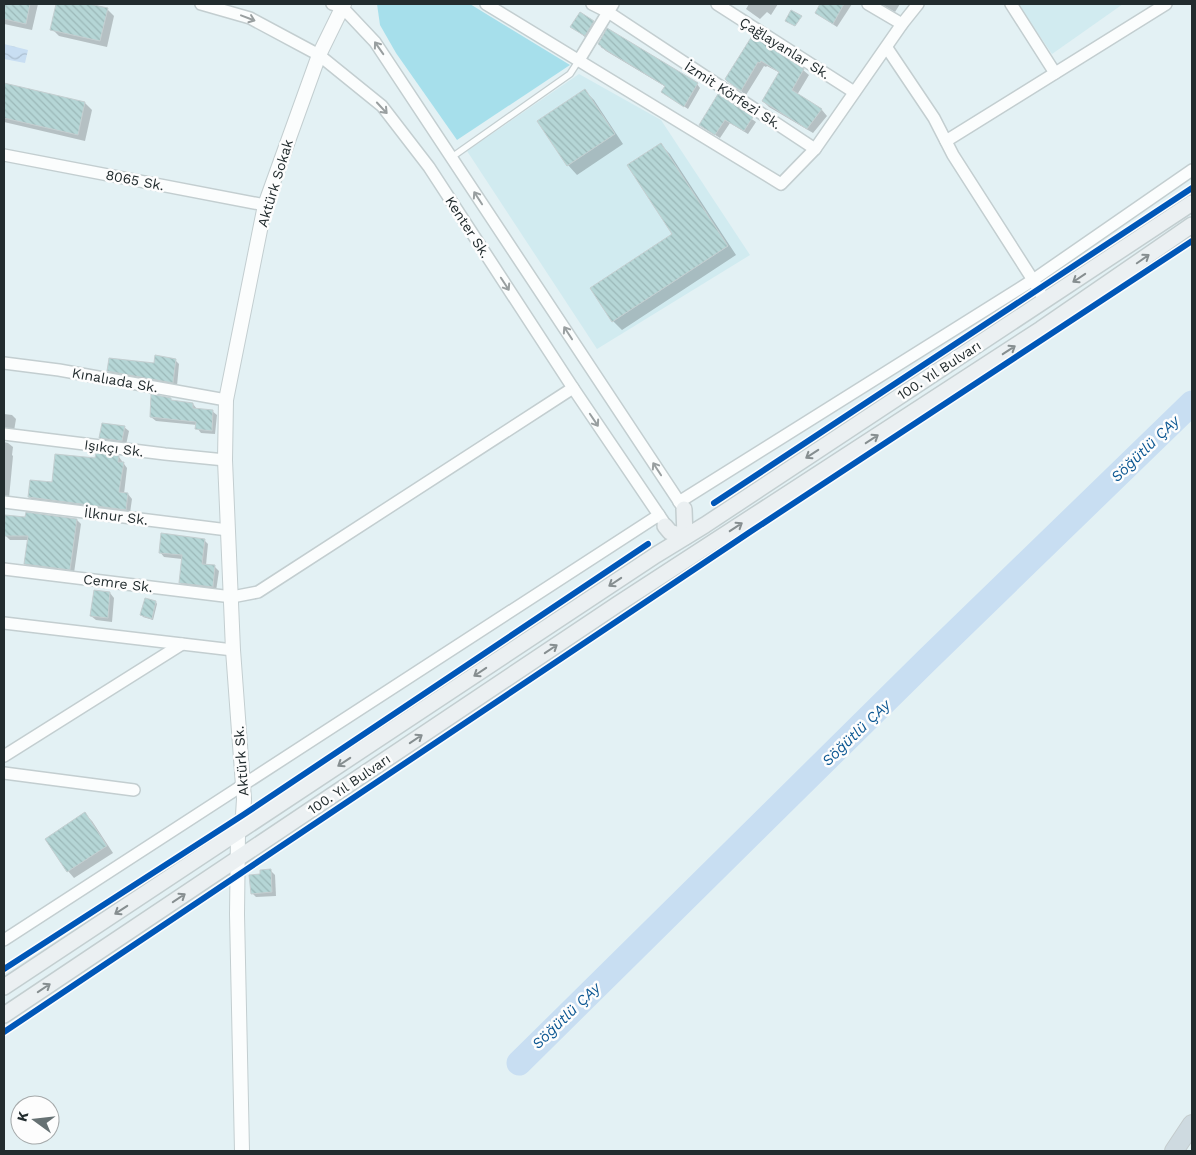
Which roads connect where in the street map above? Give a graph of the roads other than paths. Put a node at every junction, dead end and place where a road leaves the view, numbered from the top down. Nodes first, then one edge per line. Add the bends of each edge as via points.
1 (202, 4) edge
2 (486, 4) edge
3 (592, 4) edge
4 (716, 4) edge
5 (868, 4) edge
6 (918, 4) edge
7 (1011, 4) edge
8 (1166, 4) edge
9 (339, 5) edge
10 (610, 8) edge
11 (902, 24) junction
12 (887, 48) junction
13 (319, 55) junction
14 (579, 60) junction
15 (1055, 73) junction
16 (854, 92) junction
17 (946, 141) junction
18 (815, 149) junction
19 (4, 155) edge
20 (452, 157) junction
21 (1192, 170) edge
22 (1192, 203) edge
23 (265, 204) junction
24 (1192, 225) edge
25 (1033, 280) junction
26 (1045, 301) junction
27 (4, 363) edge
28 (573, 388) junction
29 (226, 400) junction
30 (4, 434) edge
31 (225, 460) junction
32 (4, 502) edge
33 (682, 506) junction
34 (662, 520) junction
35 (228, 530) junction
36 (685, 537) junction
37 (695, 554) junction
38 (4, 569) edge
39 (232, 597) junction
40 (4, 623) edge
41 (182, 644) junction
42 (233, 650) junction
43 (4, 756) edge
44 (4, 773) edge
45 (243, 784) junction
46 (134, 790) dead end
47 (238, 833) junction
48 (238, 858) junction
49 (4, 940) edge
50 (4, 987) edge
51 (4, 1015) edge
52 (1192, 1124) edge
53 (242, 1151) edge
54 (1174, 1151) edge

1 -> 13 street, Kenter Sk. via 250,18
2 - 14 street
3 - 10 street, İzmit Körfezi Sk.
4 - 16 street, Çağlayanlar Sk.
5 - 11 street
6 - 11 street
7 - 15 street
8 - 15 street
9 - 13 street, Aktürk Sokak
20 -> 9 street, Kenter Sk. via 375,42
10 - 14 street
10 - 18 street, İzmit Körfezi Sk.
11 - 12 street
12 - 16 street
12 - 17 street
13 - 23 street, Aktürk Sokak
13 -> 28 street, Kenter Sk. via 382,106 429,168
14 - 18 street via 781,184
14 - 20 lane via 570,74
15 - 17 street
16 - 18 street
17 - 25 street
19 - 23 street, 8065 Sk.
33 -> 20 street, Kenter Sk.
21 - 25 street
22 -> 26 main road, 100. Yıl Bulvarı
23 - 29 street, Aktürk Sokak
37 -> 24 main road, 100. Yıl Bulvarı via 1041,329
25 - 26 street
25 - 33 street
26 -> 36 main road, 100. Yıl Bulvarı
27 - 29 street, Kınalıada Sk.
28 -> 34 street, Kenter Sk.
28 - 39 street, Cemre Sk. via 258,592
29 - 31 street, Aktürk Sk.
30 - 31 street, Işıkçı Sk.
31 - 35 street, Aktürk Sk.
32 - 35 street, İlknur Sk.
33 - 36 main road
34 - 36 main road via 670,532
34 - 45 street
35 - 39 street, Aktürk Sk.
36 - 37 main road
36 -> 47 main road, 100. Yıl Bulvarı
48 -> 37 main road, 100. Yıl Bulvarı
38 - 39 street, Cemre Sk.
39 - 42 street, Aktürk Sk.
40 - 41 street
41 - 42 street
41 - 43 street
42 - 45 street, Aktürk Sk.
44 - 46 street
45 - 47 street, Aktürk Sk. via 243,814
45 - 49 street
47 - 48 street, Aktürk Sk.
47 -> 50 main road, 100. Yıl Bulvarı
51 -> 48 main road, 100. Yıl Bulvarı
48 - 53 street, Aktürk Sk.
52 - 54 highway

